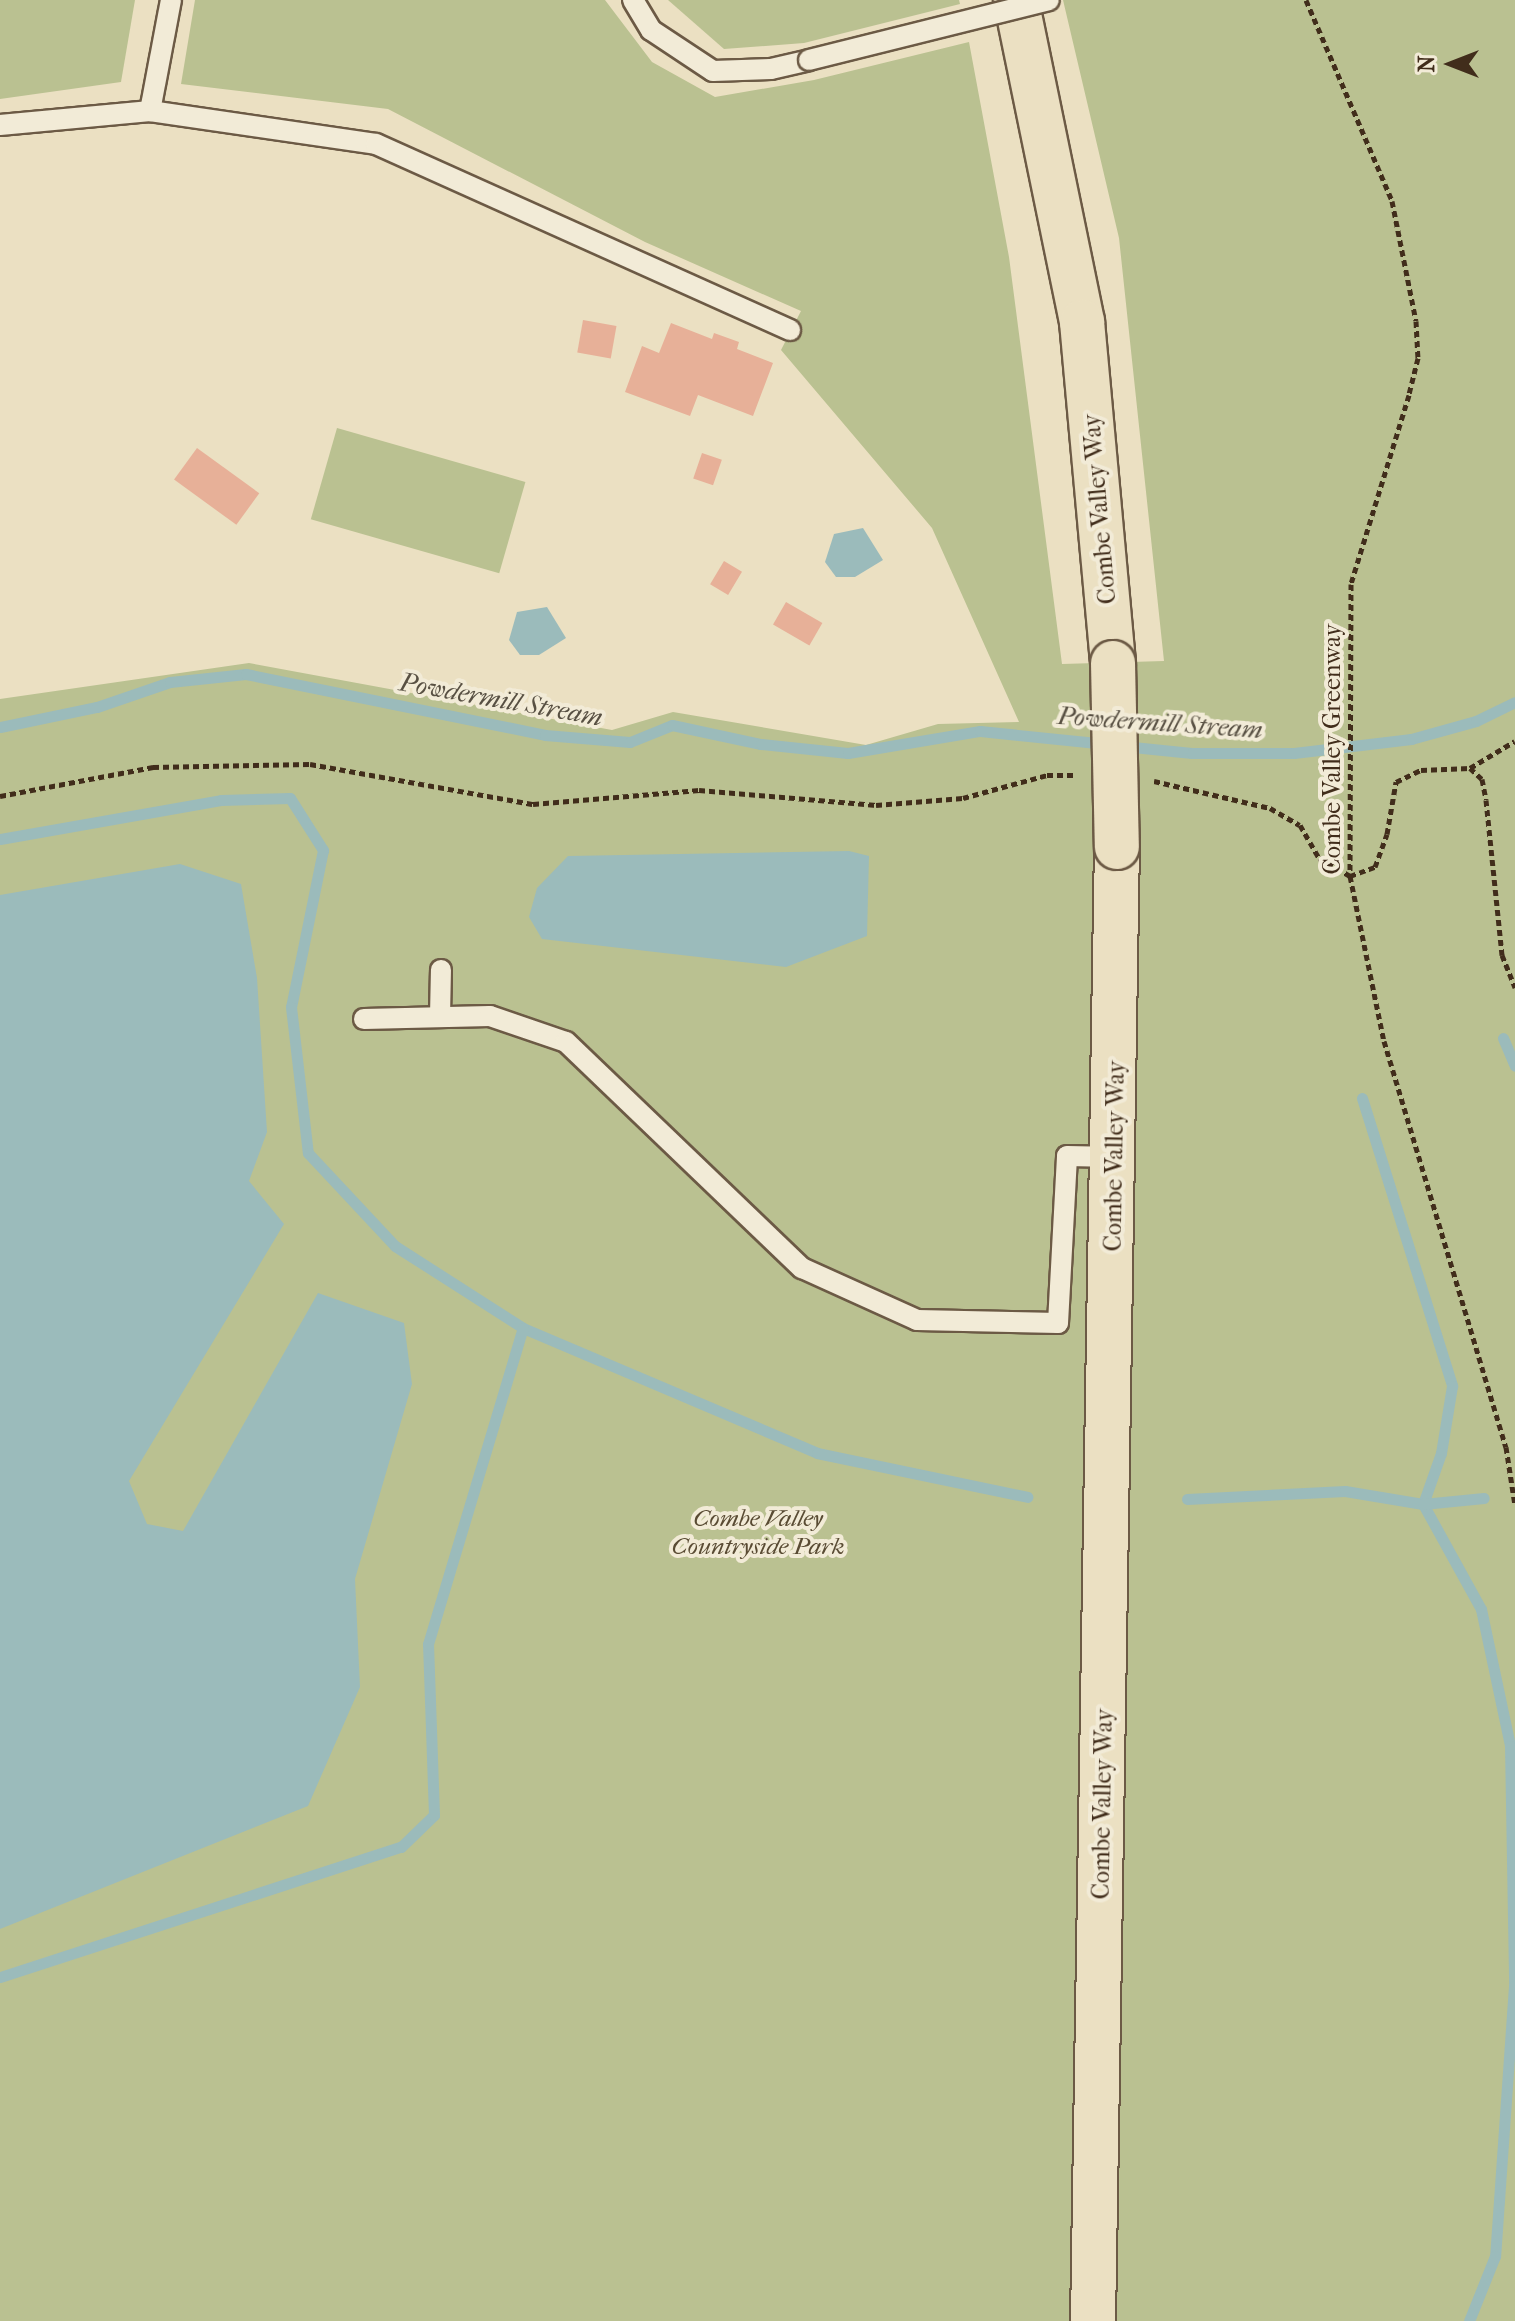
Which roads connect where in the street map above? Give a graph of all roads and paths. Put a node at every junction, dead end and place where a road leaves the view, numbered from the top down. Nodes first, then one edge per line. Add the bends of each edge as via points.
1 (171, 0) edge
2 (633, 0) edge
3 (1016, 0) edge
4 (1049, 0) edge
5 (1306, 0) edge
6 (150, 111) junction
7 (0, 125) edge
8 (790, 330) dead end
9 (1515, 741) edge
10 (1470, 768) junction
11 (1081, 775) dead end
12 (1143, 780) dead end
13 (0, 796) edge
14 (1350, 876) junction
15 (441, 970) dead end
16 (1515, 987) edge
17 (440, 1016) junction
18 (364, 1019) dead end
19 (1116, 1157) junction
20 (1515, 1505) edge
21 (1093, 2321) edge

1 - 6 lane
2 - 4 lane, bridge via 651,30 713,71 771,69
3 - 19 main road, Combe Valley Way, bridge via 1082,322 1113,663
5 - 14 path, Combe Valley Greenway via 1392,201 1416,321 1418,358 1351,584
6 - 7 lane
6 - 8 lane via 376,144
9 - 10 path
10 - 14 path via 1421,770 1396,782 1375,867
10 - 16 path via 1482,779 1502,955
11 - 13 path via 1047,775 963,798 876,805 699,790 533,804 310,764 153,767
12 - 14 path via 1270,808 1300,825 1319,858
14 - 20 path, Combe Valley Greenway via 1384,1041 1506,1447
15 - 17 lane
17 - 18 lane
17 - 19 lane via 490,1016 566,1042 802,1268 917,1320 1058,1323 1067,1156
19 - 21 main road, Combe Valley Way

